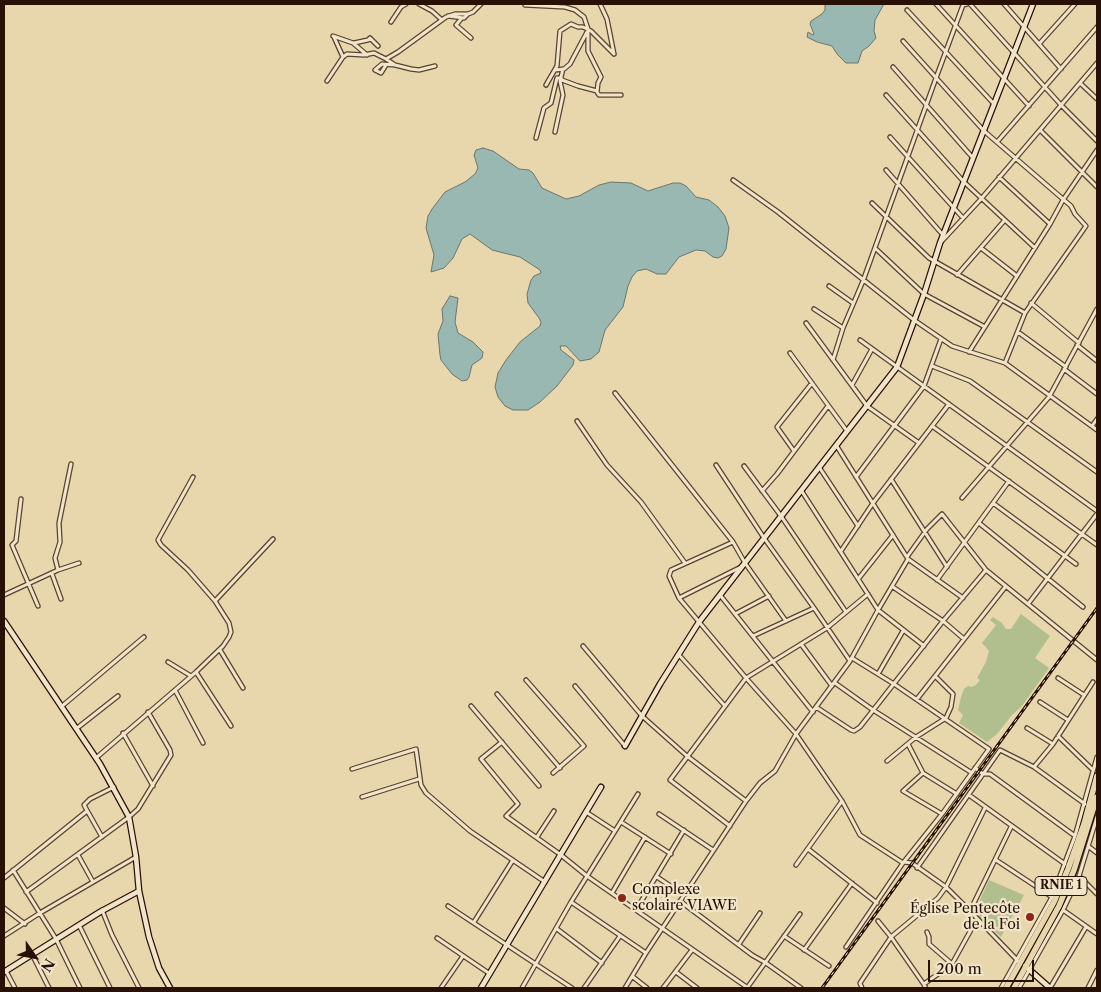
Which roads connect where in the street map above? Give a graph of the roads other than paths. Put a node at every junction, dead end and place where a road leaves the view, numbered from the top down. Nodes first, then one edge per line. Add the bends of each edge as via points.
1 (406, 4) edge
2 (419, 4) edge
3 (481, 4) edge
4 (525, 4) edge
5 (600, 4) edge
6 (936, 4) edge
7 (968, 4) edge
8 (1004, 4) edge
9 (1033, 4) edge
10 (1075, 4) edge
11 (553, 5) edge
12 (907, 10) dead end
13 (468, 14) junction
14 (448, 16) junction
15 (461, 19) junction
16 (442, 20) junction
17 (391, 22) dead end
18 (956, 26) junction
19 (1024, 27) junction
20 (1097, 28) edge
21 (588, 29) junction
22 (471, 38) dead end
23 (903, 42) dead end
24 (353, 43) junction
25 (1038, 44) junction
26 (378, 46) dead end
27 (946, 52) junction
28 (1013, 54) junction
29 (367, 55) junction
30 (343, 56) junction
31 (386, 58) junction
32 (1097, 63) edge
33 (386, 65) dead end
34 (395, 65) junction
35 (435, 66) dead end
36 (893, 67) dead end
37 (562, 69) junction
38 (555, 70) junction
39 (1061, 70) junction
40 (560, 78) junction
41 (936, 78) junction
42 (1003, 80) junction
43 (327, 81) dead end
44 (1080, 83) junction
45 (546, 85) dead end
46 (1045, 88) junction
47 (597, 91) junction
48 (621, 95) dead end
49 (886, 95) dead end
50 (1097, 99) edge
51 (994, 104) junction
52 (927, 105) junction
53 (1029, 106) junction
54 (1061, 106) junction
55 (918, 130) junction
56 (984, 130) junction
57 (1040, 130) junction
58 (555, 132) dead end
59 (890, 137) dead end
60 (536, 138) dead end
61 (997, 142) junction
62 (1097, 142) edge
63 (1097, 150) edge
64 (908, 156) junction
65 (973, 158) junction
66 (1016, 158) junction
67 (886, 170) dead end
68 (1083, 172) junction
69 (999, 177) junction
70 (733, 180) dead end
71 (964, 182) junction
72 (898, 184) junction
73 (1097, 187) edge
74 (981, 198) junction
75 (1064, 200) junction
76 (872, 203) dead end
77 (954, 208) junction
78 (886, 217) junction
79 (963, 218) junction
80 (1004, 221) junction
81 (1050, 224) junction
82 (944, 237) junction
83 (874, 248) junction
84 (981, 248) junction
85 (1035, 248) junction
86 (935, 262) junction
87 (956, 275) junction
88 (1017, 276) junction
89 (863, 281) junction
90 (829, 286) dead end
91 (924, 294) junction
92 (1002, 301) junction
93 (853, 303) junction
94 (1031, 303) junction
95 (814, 309) dead end
96 (1097, 309) edge
97 (1024, 313) junction
98 (914, 320) junction
99 (806, 323) dead end
100 (842, 328) junction
101 (985, 328) junction
102 (1018, 332) junction
103 (941, 339) junction
104 (860, 340) dead end
105 (1078, 344) junction
106 (872, 349) junction
107 (969, 352) junction
108 (790, 353) dead end
109 (833, 360) junction
110 (1097, 361) edge
111 (1005, 363) junction
112 (897, 366) junction
113 (932, 366) junction
114 (1065, 368) junction
115 (812, 383) junction
116 (852, 385) junction
117 (924, 386) junction
118 (615, 393) dead end
119 (1097, 394) edge
120 (1049, 397) junction
121 (949, 404) junction
122 (828, 406) junction
123 (867, 406) junction
124 (1097, 419) edge
125 (577, 421) dead end
126 (1029, 422) junction
127 (932, 426) junction
128 (1092, 426) junction
129 (896, 427) junction
130 (1097, 430) edge
131 (847, 431) junction
132 (919, 443) junction
133 (836, 445) junction
134 (1008, 447) junction
135 (794, 452) junction
136 (71, 464) dead end
137 (716, 465) dead end
138 (744, 466) dead end
139 (820, 467) junction
140 (990, 467) junction
141 (1097, 472) edge
142 (193, 477) dead end
143 (856, 478) junction
144 (891, 479) junction
145 (1009, 481) junction
146 (801, 490) junction
147 (762, 491) junction
148 (962, 498) dead end
149 (21, 499) dead end
150 (872, 503) junction
151 (993, 503) junction
152 (1097, 512) edge
153 (781, 516) junction
154 (979, 524) junction
155 (858, 526) junction
156 (925, 532) junction
157 (1082, 534) junction
158 (892, 535) junction
159 (764, 538) junction
160 (273, 539) dead end
161 (732, 542) junction
162 (964, 544) junction
163 (1097, 545) edge
164 (841, 551) junction
165 (1065, 555) junction
166 (907, 558) junction
167 (79, 563) dead end
168 (685, 563) junction
169 (1076, 564) dead end
170 (743, 565) junction
171 (946, 567) junction
172 (58, 570) junction
173 (986, 570) junction
174 (52, 574) junction
175 (859, 578) junction
176 (1047, 578) junction
177 (937, 580) junction
178 (29, 583) junction
179 (1006, 586) junction
180 (893, 587) junction
181 (868, 594) junction
182 (4, 595) edge
183 (720, 595) junction
184 (769, 596) junction
185 (679, 598) junction
186 (963, 598) junction
187 (61, 599) dead end
188 (215, 601) junction
189 (1028, 604) junction
190 (38, 606) dead end
191 (1083, 607) dead end
192 (814, 608) junction
193 (878, 610) junction
194 (846, 612) junction
195 (735, 614) junction
196 (786, 620) junction
197 (4, 621) edge
198 (944, 621) junction
199 (699, 622) junction
200 (828, 628) junction
201 (903, 631) junction
202 (753, 636) junction
203 (144, 637) dead end
204 (964, 639) junction
205 (801, 644) junction
206 (584, 646) dead end
207 (924, 646) junction
208 (220, 650) junction
209 (678, 655) junction
210 (851, 660) junction
211 (1097, 660) edge
212 (773, 661) junction
213 (168, 662) dead end
214 (196, 672) junction
215 (878, 674) junction
216 (191, 676) junction
217 (935, 676) junction
218 (746, 678) junction
219 (1058, 678) dead end
220 (526, 680) dead end
221 (1093, 682) dead end
222 (834, 684) junction
223 (894, 684) junction
224 (575, 686) dead end
225 (243, 688) dead end
226 (175, 690) junction
227 (497, 694) dead end
228 (1084, 695) junction
229 (118, 696) dead end
230 (916, 699) junction
231 (1040, 702) dead end
232 (61, 706) junction
233 (471, 706) dead end
234 (725, 706) junction
235 (816, 707) junction
236 (873, 710) junction
237 (148, 712) junction
238 (813, 712) junction
239 (642, 716) junction
240 (946, 718) junction
241 (1068, 720) junction
242 (231, 726) dead end
243 (1027, 728) dead end
244 (76, 729) junction
245 (123, 733) junction
246 (796, 734) junction
247 (1058, 736) junction
248 (916, 737) junction
249 (203, 742) dead end
250 (502, 742) junction
251 (908, 744) junction
252 (1052, 744) junction
253 (625, 746) joint
254 (687, 756) junction
255 (1097, 757) edge
256 (96, 758) junction
257 (887, 761) dead end
258 (1034, 767) junction
259 (560, 768) junction
260 (975, 768) junction
261 (352, 769) dead end
262 (553, 773) dead end
263 (923, 773) junction
264 (972, 773) junction
265 (1096, 773) edge
266 (983, 774) junction
267 (419, 779) junction
268 (153, 786) junction
269 (539, 786) dead end
270 (114, 787) junction
271 (601, 787) dead end
272 (638, 794) dead end
273 (957, 794) junction
274 (969, 795) junction
275 (362, 797) dead end
276 (1097, 797) edge
277 (746, 801) junction
278 (842, 801) junction
279 (1085, 804) junction
280 (985, 808) junction
281 (554, 811) dead end
282 (87, 812) junction
283 (586, 812) junction
284 (659, 814) dead end
285 (942, 814) junction
286 (129, 817) junction
287 (1097, 818) edge
288 (621, 822) junction
289 (730, 826) junction
290 (1011, 827) junction
291 (684, 830) junction
292 (615, 831) junction
293 (1075, 836) junction
294 (102, 837) junction
295 (536, 837) junction
296 (645, 837) junction
297 (1088, 846) junction
298 (808, 849) junction
299 (712, 850) junction
300 (1097, 853) edge
301 (671, 854) junction
302 (78, 855) junction
303 (561, 855) junction
304 (136, 856) junction
305 (513, 860) junction
306 (996, 860) junction
307 (904, 863) junction
308 (1066, 864) junction
309 (796, 865) dead end
310 (917, 868) junction
311 (13, 870) junction
312 (587, 876) junction
313 (1079, 876) junction
314 (657, 877) junction
315 (4, 878) edge
316 (93, 882) junction
317 (545, 882) junction
318 (852, 883) junction
319 (946, 887) junction
320 (139, 891) junction
321 (26, 892) junction
322 (612, 893) junction
323 (1097, 894) edge
324 (684, 895) junction
325 (1052, 897) junction
326 (680, 901) junction
327 (572, 902) junction
328 (878, 902) junction
329 (448, 906) dead end
330 (4, 908) edge
331 (102, 910) junction
332 (636, 910) junction
333 (1063, 910) junction
334 (970, 911) junction
335 (40, 913) junction
336 (760, 913) dead end
337 (800, 914) dead end
338 (977, 919) junction
339 (474, 922) junction
340 (878, 922) dead end
341 (25, 924) junction
342 (79, 925) junction
343 (1086, 927) junction
344 (663, 928) junction
345 (557, 929) junction
346 (927, 932) dead end
347 (1097, 934) edge
348 (4, 936) edge
349 (620, 936) junction
350 (784, 936) junction
351 (891, 937) junction
352 (437, 938) dead end
353 (56, 940) junction
354 (508, 944) junction
355 (739, 944) junction
356 (846, 947) dead end
357 (692, 950) junction
358 (804, 950) junction
359 (646, 953) junction
360 (32, 954) junction
361 (462, 956) junction
362 (602, 963) junction
363 (766, 963) junction
364 (535, 964) junction
365 (952, 964) junction
366 (1024, 965) junction
367 (828, 966) dead end
368 (1097, 970) edge
369 (5, 972) edge
370 (676, 972) junction
371 (490, 974) junction
372 (633, 977) junction
373 (925, 987) edge
374 (15, 988) edge
375 (48, 988) edge
376 (80, 988) edge
377 (110, 988) edge
378 (139, 988) edge
379 (170, 988) edge
380 (441, 988) edge
381 (481, 988) edge
382 (522, 988) edge
383 (572, 988) edge
384 (584, 988) edge
385 (625, 988) edge
386 (647, 988) edge
387 (663, 988) edge
388 (697, 988) edge
389 (748, 988) edge
390 (801, 988) edge
391 (862, 988) edge
392 (1001, 988) edge
393 (1006, 988) edge
394 (1014, 988) edge
395 (1019, 988) edge
396 (1050, 988) edge
397 (1088, 988) edge

1 - 17 street
2 - 16 street
3 - 13 street
4 - 11 street
5 - 21 street via 614,54
6 - 18 street
7 - 18 street via 963,6
7 - 28 street
8 - 19 street
9 - 19 street
10 - 25 street
11 - 21 street via 575,10 584,17
12 - 27 street
13 - 14 street
13 - 15 street
14 - 15 street
14 - 16 street
15 - 22 street via 456,25
16 - 31 street
18 - 27 street
18 - 42 street
19 - 25 street
19 - 28 street
20 - 39 street
21 - 37 street via 570,64
21 - 38 street via 571,24 560,31
21 - 47 street via 588,51 601,77
23 - 41 street
24 - 26 street via 370,38
24 - 29 street
24 - 30 street via 333,36
25 - 39 street
27 - 41 street
27 - 51 street
28 - 42 street
28 - 46 street
29 - 30 street
29 - 31 street via 374,53
30 - 43 street
31 - 34 street
32 - 44 street
33 - 34 street
34 - 35 street via 419,70
36 - 52 street
37 - 38 street
37 - 40 street
38 - 45 street
39 - 46 street
40 - 47 street
40 - 58 street via 563,96
40 - 60 street via 557,78 552,102 544,108
41 - 52 street
41 - 56 street
42 - 51 street
42 - 53 street
44 - 50 street
44 - 54 street
46 - 53 street
46 - 54 street
47 - 48 street via 599,95
49 - 55 street
51 - 56 street
52 - 55 street
52 - 65 street
53 - 61 street
54 - 57 street
54 - 62 street
55 - 64 street
55 - 71 street
56 - 61 street
56 - 65 street
57 - 66 street
57 - 68 street
59 - 64 street
61 - 66 street
63 - 68 street
64 - 72 street
64 - 77 street
65 - 71 street
66 - 69 street
66 - 75 street
67 - 72 street
68 - 73 street
68 - 75 street
69 - 74 street
69 - 81 street
70 - 89 street
71 - 74 street
71 - 77 street
72 - 78 street
72 - 82 street
74 - 79 street
74 - 80 street
75 - 81 street
75 - 94 street via 1086,226
76 - 78 street
77 - 79 street
77 - 82 street
78 - 83 street
78 - 86 street
79 - 82 street
80 - 84 street
80 - 85 street
81 - 85 street
82 - 86 street
83 - 89 street
83 - 91 street
84 - 87 street
84 - 88 street
85 - 88 street
86 - 87 street
86 - 91 street
87 - 92 street
88 - 92 street
89 - 93 street
89 - 98 street
90 - 93 street
91 - 98 street
91 - 101 street
92 - 97 street
92 - 101 street
93 - 100 street
94 - 97 street
94 - 105 street
95 - 100 street
96 - 105 street
97 - 102 street
98 - 103 street
98 - 112 street
99 - 109 street
100 - 109 street
101 - 107 street
102 - 111 street
102 - 114 street
103 - 107 street
103 - 113 street
104 - 106 street
105 - 110 street
105 - 114 street
106 - 112 street
106 - 116 street
107 - 111 street
108 - 115 street
109 - 116 street
111 - 120 street
112 - 117 street
112 - 123 street
113 - 117 street
113 - 126 street via 970,381
114 - 119 street
114 - 120 street
115 - 122 street
115 - 135 street via 777,427
116 - 123 street
117 - 121 street
117 - 129 street
118 - 161 street
120 - 126 street
120 - 128 street
121 - 127 street
121 - 134 street
122 - 131 street
122 - 135 street
123 - 129 street
123 - 131 street
124 - 128 street
125 - 168 street via 607,465 641,502
126 - 134 street
126 - 141 street
127 - 132 street
127 - 140 street
128 - 130 street
129 - 132 street
129 - 143 street
131 - 133 street
132 - 144 street
133 - 139 street
133 - 143 street
134 - 140 street
134 - 152 street
135 - 147 street
136 - 172 street via 59,523 60,542 54,558
137 - 159 street
138 - 147 street
139 - 146 street
139 - 155 street
140 - 145 street
140 - 148 street
142 - 188 street via 158,540
143 - 150 street
144 - 150 street
144 - 156 street
145 - 151 street
145 - 157 street
146 - 153 street
146 - 164 street
147 - 153 street
149 - 178 street via 16,541 12,545
150 - 155 street
150 - 158 street
151 - 154 street
151 - 165 street
152 - 157 street
153 - 159 street
153 - 194 street
154 - 162 street
154 - 176 street
155 - 164 street
156 - 162 street via 942,514
156 - 166 street
156 - 171 street
157 - 163 street
157 - 165 street
158 - 166 street
158 - 175 street
159 - 170 street
159 - 192 street
160 - 188 street
161 - 168 street
161 - 170 street
162 - 171 street
162 - 173 street
164 - 175 street
165 - 169 street
165 - 176 street
166 - 177 street
166 - 180 street
167 - 172 street
168 - 185 street via 669,573
170 - 183 street
170 - 184 street
170 - 185 street
171 - 177 street
172 - 174 street
173 - 179 street
173 - 186 street
174 - 178 street
174 - 187 street
175 - 181 street
176 - 189 street
176 - 191 street
177 - 186 street
178 - 182 street
178 - 190 street
179 - 189 street
179 - 204 street
180 - 193 street
180 - 198 street
181 - 193 street
181 - 194 street
183 - 195 street
183 - 199 street
184 - 195 street
184 - 196 street
185 - 199 street
186 - 198 street
188 - 208 street via 226,616 230,629 229,637
189 - 211 street
192 - 196 street
192 - 200 street
193 - 201 street
193 - 210 street
194 - 200 street
195 - 202 street
196 - 202 street
197 - 232 street
198 - 204 street
198 - 207 street
199 - 209 street
199 - 218 street
200 - 205 street
200 - 210 street
201 - 207 street
201 - 215 street
202 - 212 street
203 - 232 street
204 - 217 street
205 - 212 street
205 - 222 street
206 - 239 street
207 - 223 street
208 - 214 street
208 - 225 street
209 - 234 street
209 - 239 street
210 - 215 street
210 - 222 street
212 - 218 street
212 - 238 street
213 - 216 street
214 - 216 street
214 - 242 street
215 - 223 street
216 - 226 street
217 - 230 street
217 - 240 street via 953,694
218 - 234 street
218 - 246 street
219 - 228 street
220 - 259 street via 584,746
221 - 228 street
222 - 235 street
222 - 236 street
223 - 230 street
223 - 236 street
224 - 253 street
226 - 237 street
226 - 249 street
227 - 259 street
228 - 241 street
229 - 244 street
230 - 240 street
231 - 241 street
232 - 244 street
233 - 250 street
234 - 254 street
235 - 236 street via 854,731
235 - 238 street
236 - 248 street
237 - 245 street
237 - 268 street via 171,754
238 - 246 street
239 - 253 street
239 - 254 street
240 - 248 street
240 - 260 street via 989,749
241 - 247 street
243 - 252 street
244 - 256 street
245 - 256 street
245 - 268 street
246 - 277 street via 775,771
246 - 278 street
247 - 252 street
247 - 265 street
248 - 251 street
248 - 264 street
250 - 269 street
250 - 295 street via 480,759 518,804 506,816
251 - 257 street
251 - 263 street
252 - 258 street
254 - 277 street
254 - 289 street via 670,780
255 - 265 street
256 - 270 street
258 - 266 street via 1000,750
258 - 279 street
259 - 262 street
260 - 264 street
260 - 266 street
261 - 267 street via 416,749
263 - 273 street
263 - 285 street via 904,790
264 - 273 street
265 - 279 street
265 - 366 highway, RNIE 1 via 1084,824 1068,869
266 - 274 street
266 - 293 street via 990,774
267 - 275 street
267 - 305 street via 426,793 463,825
268 - 286 street
270 - 282 street via 85,803
270 - 286 street
271 - 283 street
272 - 288 street
273 - 285 street
274 - 280 street
274 - 310 street
276 - 366 highway, RNIE 1 via 1059,906
277 - 289 street
278 - 298 street
278 - 307 street via 862,837
279 - 293 street
280 - 290 street
280 - 319 street
281 - 295 street
282 - 294 street
282 - 311 street
283 - 292 street
283 - 303 street
284 - 291 street
285 - 307 street
286 - 294 street
286 - 304 street
287 - 297 street
288 - 292 street
288 - 296 street
289 - 299 street
290 - 306 street
290 - 308 street
291 - 299 street
291 - 301 street
292 - 312 street
293 - 308 street
294 - 302 street
295 - 303 street
296 - 301 street
296 - 322 street
297 - 300 street
297 - 313 street
298 - 309 street
298 - 318 street
299 - 324 street
301 - 314 street
302 - 316 street
302 - 321 street
303 - 312 street
303 - 317 street
304 - 316 street
304 - 320 street
305 - 317 street
305 - 339 street
306 - 325 street
306 - 334 street
307 - 310 street via 912,863
307 - 328 street
308 - 325 street
310 - 319 street
311 - 315 street
311 - 321 street
312 - 322 street
312 - 327 street
313 - 323 street
313 - 333 street
314 - 324 street
314 - 332 street
316 - 335 street
317 - 354 street
318 - 328 street
318 - 358 street
319 - 334 street
319 - 351 street via 938,898
320 - 331 street
320 - 379 street via 153,951
321 - 335 street
322 - 332 street
324 - 326 street
325 - 366 street
326 - 344 street
326 - 355 street
327 - 345 street
327 - 349 street
328 - 356 street
329 - 339 street
330 - 341 street
331 - 342 street
331 - 378 street
332 - 344 street
333 - 343 street
333 - 366 street
334 - 338 street
335 - 341 street
335 - 353 street
336 - 355 street
337 - 350 street
338 - 365 street
338 - 366 street
339 - 354 street
340 - 351 street
341 - 348 street
342 - 353 street
342 - 377 street
343 - 347 street
343 - 396 street
344 - 357 street
344 - 359 street
345 - 362 street
345 - 364 street
346 - 365 street via 929,944
349 - 359 street
349 - 362 street
350 - 358 street
350 - 363 street
351 - 373 street
351 - 391 street via 860,983
352 - 361 street
353 - 360 street
353 - 376 street
354 - 364 street
354 - 371 street
355 - 363 street
357 - 370 street
357 - 389 street
358 - 367 street
359 - 372 street
360 - 369 street
360 - 375 street
361 - 371 street
361 - 380 street
362 - 384 street
363 - 389 street
363 - 390 street
364 - 382 street
364 - 383 street
365 - 373 street
366 - 392 street
366 - 393 highway, RNIE 1
366 - 394 highway, RNIE 1
366 - 395 street
366 - 396 street
368 - 397 street
369 - 374 street
370 - 387 street
370 - 388 street
371 - 381 street
372 - 385 street
372 - 386 street

